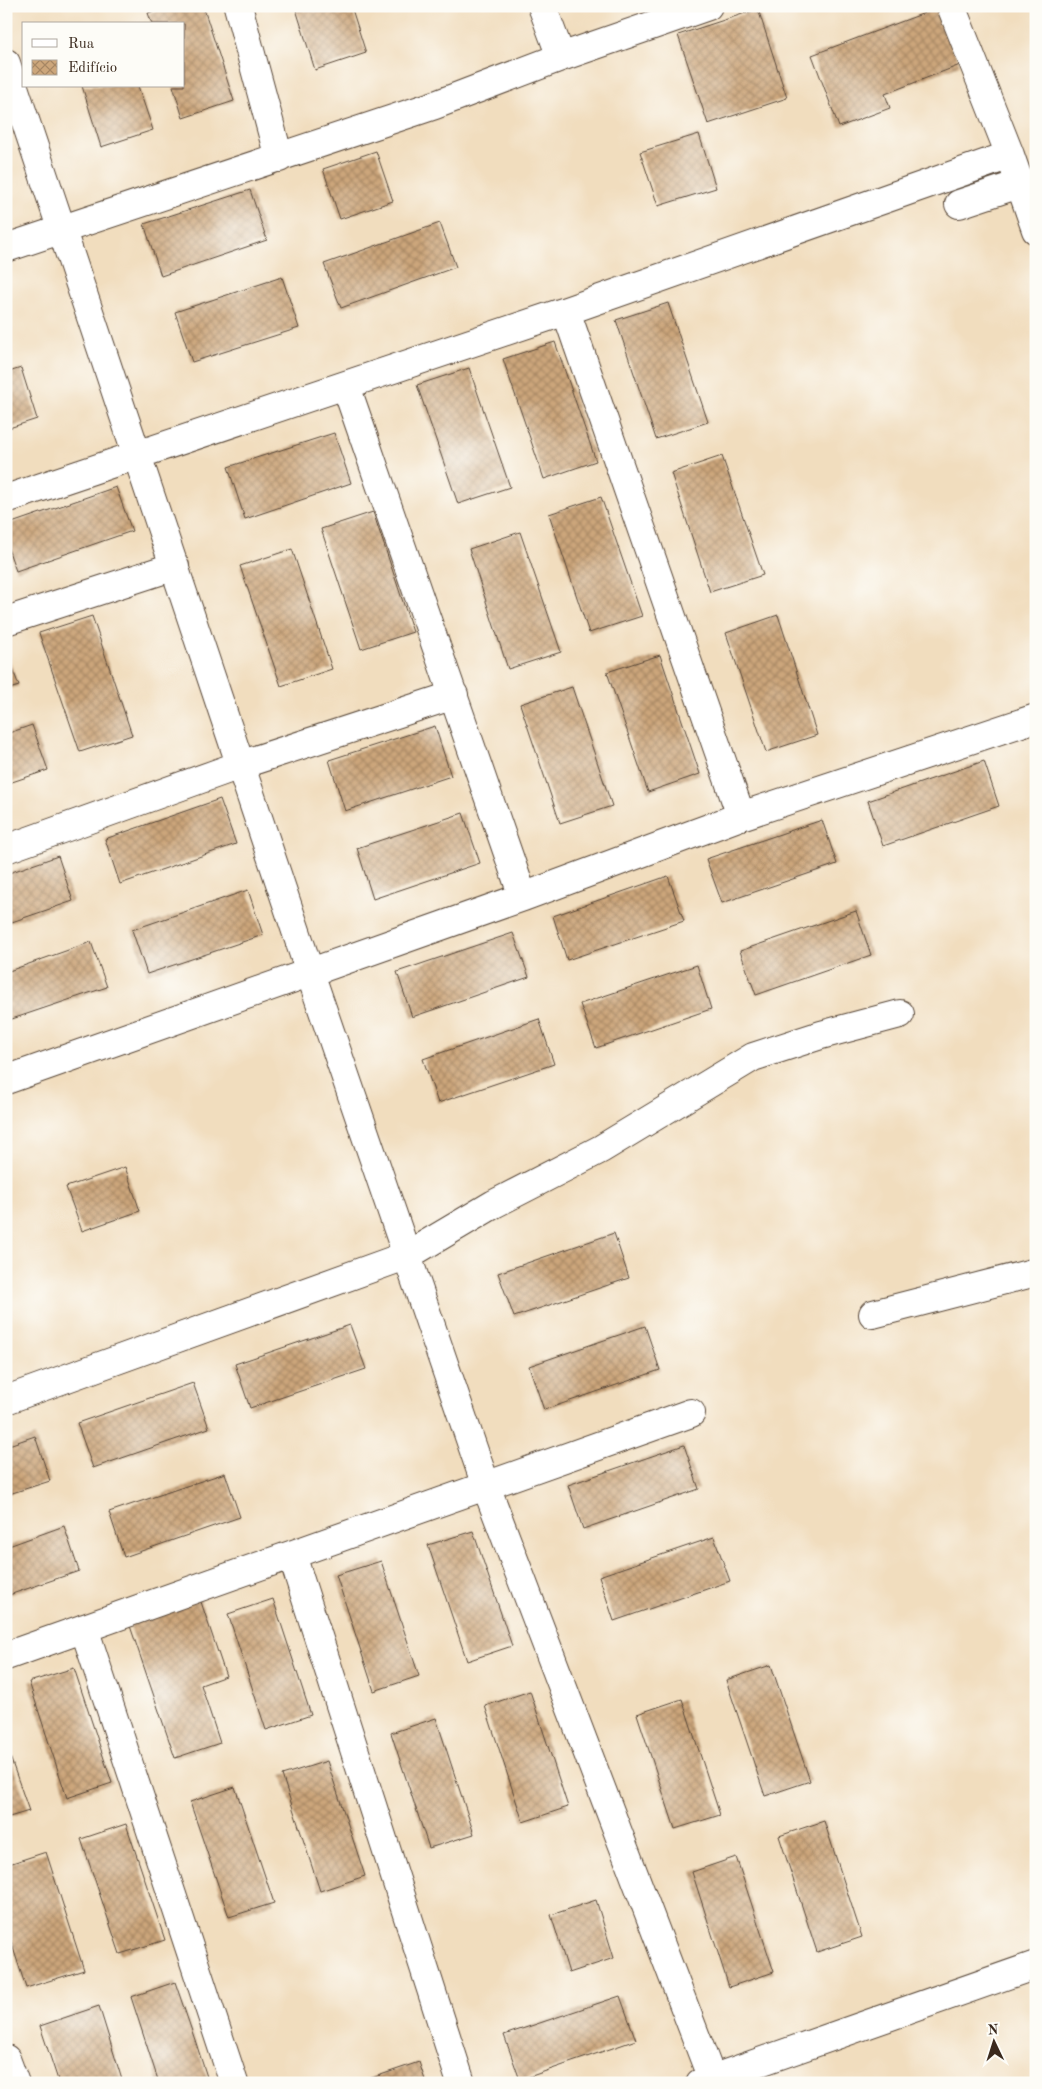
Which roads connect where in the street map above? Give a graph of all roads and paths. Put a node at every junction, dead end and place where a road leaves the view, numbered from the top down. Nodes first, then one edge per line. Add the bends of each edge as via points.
1 (238, 6) edge
2 (542, 6) edge
3 (708, 6) edge
4 (951, 6) edge
5 (561, 57) junction
6 (6, 63) edge
7 (1010, 155) junction
8 (279, 158) junction
9 (1019, 184) junction
10 (959, 204) dead end
11 (62, 228) junction
12 (1036, 230) edge
13 (6, 248) edge
14 (566, 311) junction
15 (346, 386) junction
16 (138, 453) junction
17 (6, 499) edge
18 (175, 566) junction
19 (6, 621) edge
20 (454, 695) junction
21 (1036, 718) edge
22 (240, 765) junction
23 (741, 816) junction
24 (6, 849) edge
25 (523, 897) junction
26 (310, 973) junction
27 (900, 1014) dead end
28 (6, 1080) edge
29 (408, 1256) junction
30 (1036, 1272) edge
31 (873, 1314) dead end
32 (6, 1400) edge
33 (691, 1414) dead end
34 (486, 1486) junction
35 (292, 1555) junction
36 (84, 1628) junction
37 (6, 1656) edge
38 (1036, 1965) edge
39 (6, 2059) edge
40 (706, 2081) edge
41 (15, 2083) edge
42 (234, 2083) edge
43 (461, 2083) edge

1 - 8 street
2 - 5 street
3 - 5 street
4 - 7 street
5 - 8 street via 435,105
6 - 11 street
7 - 9 street
7 - 14 street
8 - 11 street
9 - 10 street
9 - 12 street
11 - 13 street
11 - 16 street
14 - 15 street
14 - 23 street
15 - 16 street
15 - 20 street
16 - 17 street
16 - 18 street
18 - 19 street
18 - 22 street
20 - 22 street
20 - 25 street
21 - 23 street
22 - 24 street
22 - 26 street
23 - 25 street
25 - 26 street
26 - 28 street
26 - 29 street
27 - 29 street via 753,1057 601,1149 494,1204
29 - 32 street
29 - 34 street
30 - 31 street
33 - 34 street
34 - 35 street
34 - 40 street
35 - 36 street
35 - 43 street
36 - 37 street
36 - 42 street
38 - 40 street
39 - 41 street

